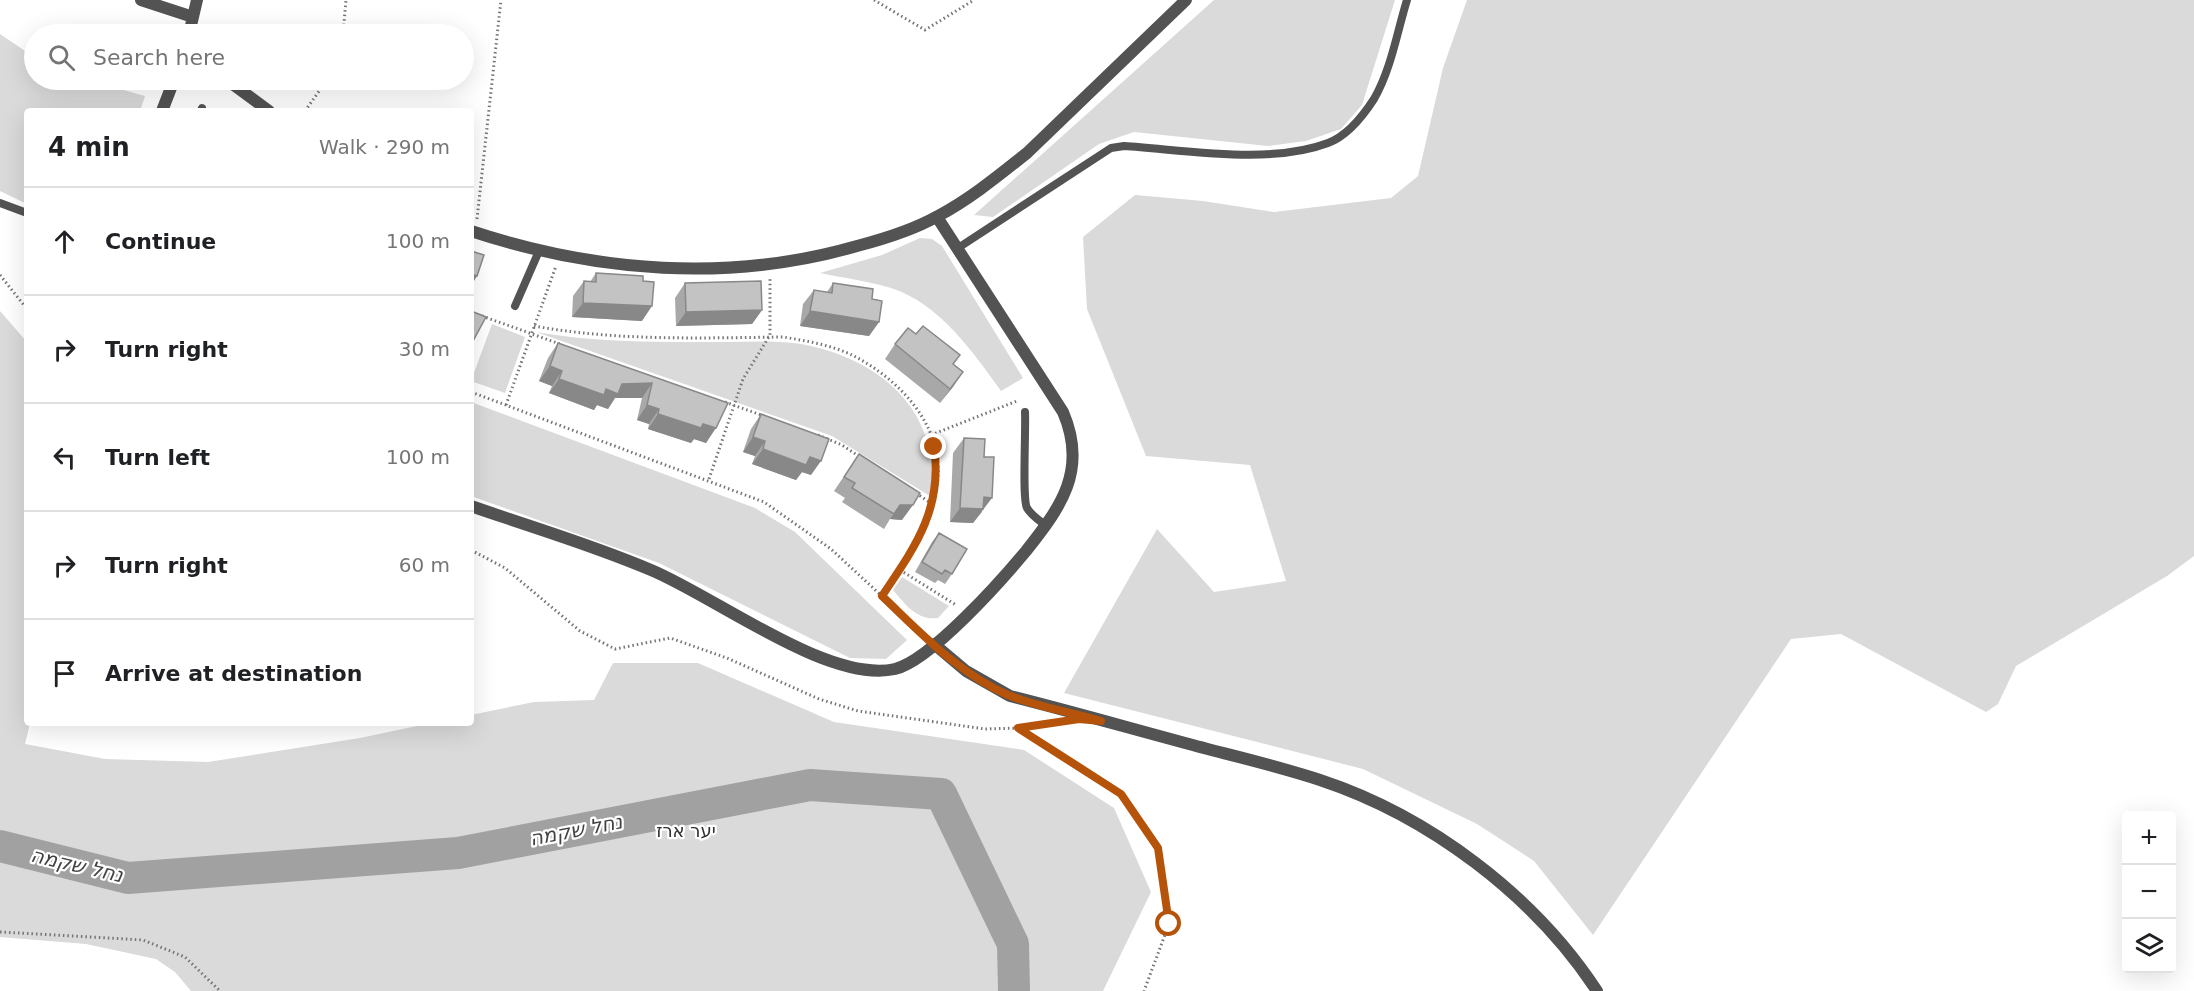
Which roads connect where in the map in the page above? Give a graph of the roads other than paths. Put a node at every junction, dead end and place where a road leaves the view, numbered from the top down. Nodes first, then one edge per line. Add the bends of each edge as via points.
1 (141, 0) edge
2 (197, 0) edge
3 (1186, 0) edge
4 (1407, 0) edge
5 (193, 17) junction
6 (191, 24) edge
7 (170, 90) edge
8 (241, 90) edge
9 (163, 108) edge
10 (265, 108) edge
11 (0, 203) edge
12 (24, 212) edge
13 (937, 217) junction
14 (474, 232) edge
15 (958, 248) junction
16 (539, 251) junction
17 (515, 306) dead end
18 (1025, 412) dead end
19 (474, 507) edge
20 (1045, 525) junction
21 (934, 644) junction
22 (1597, 991) edge

1 - 5 street
2 - 5 street
3 - 13 street via 1027,153
4 - 15 lane via 1374,99 1346,132 1330,142 1307,149 1245,153 1110,148
5 - 6 street
7 - 9 street
8 - 10 street
11 - 12 lane
13 - 15 street
13 - 16 street via 872,242 770,264 724,268 649,267
14 - 16 street
15 - 20 street via 1051,393 1072,434 1074,452 1069,486
16 - 17 lane
18 - 20 lane via 1024,498 1027,508
19 - 21 street via 650,570 829,663 876,672 895,669
20 - 21 street via 1013,567
21 - 22 street via 966,671 1010,696 1320,780 1402,815 1498,882 1563,947

